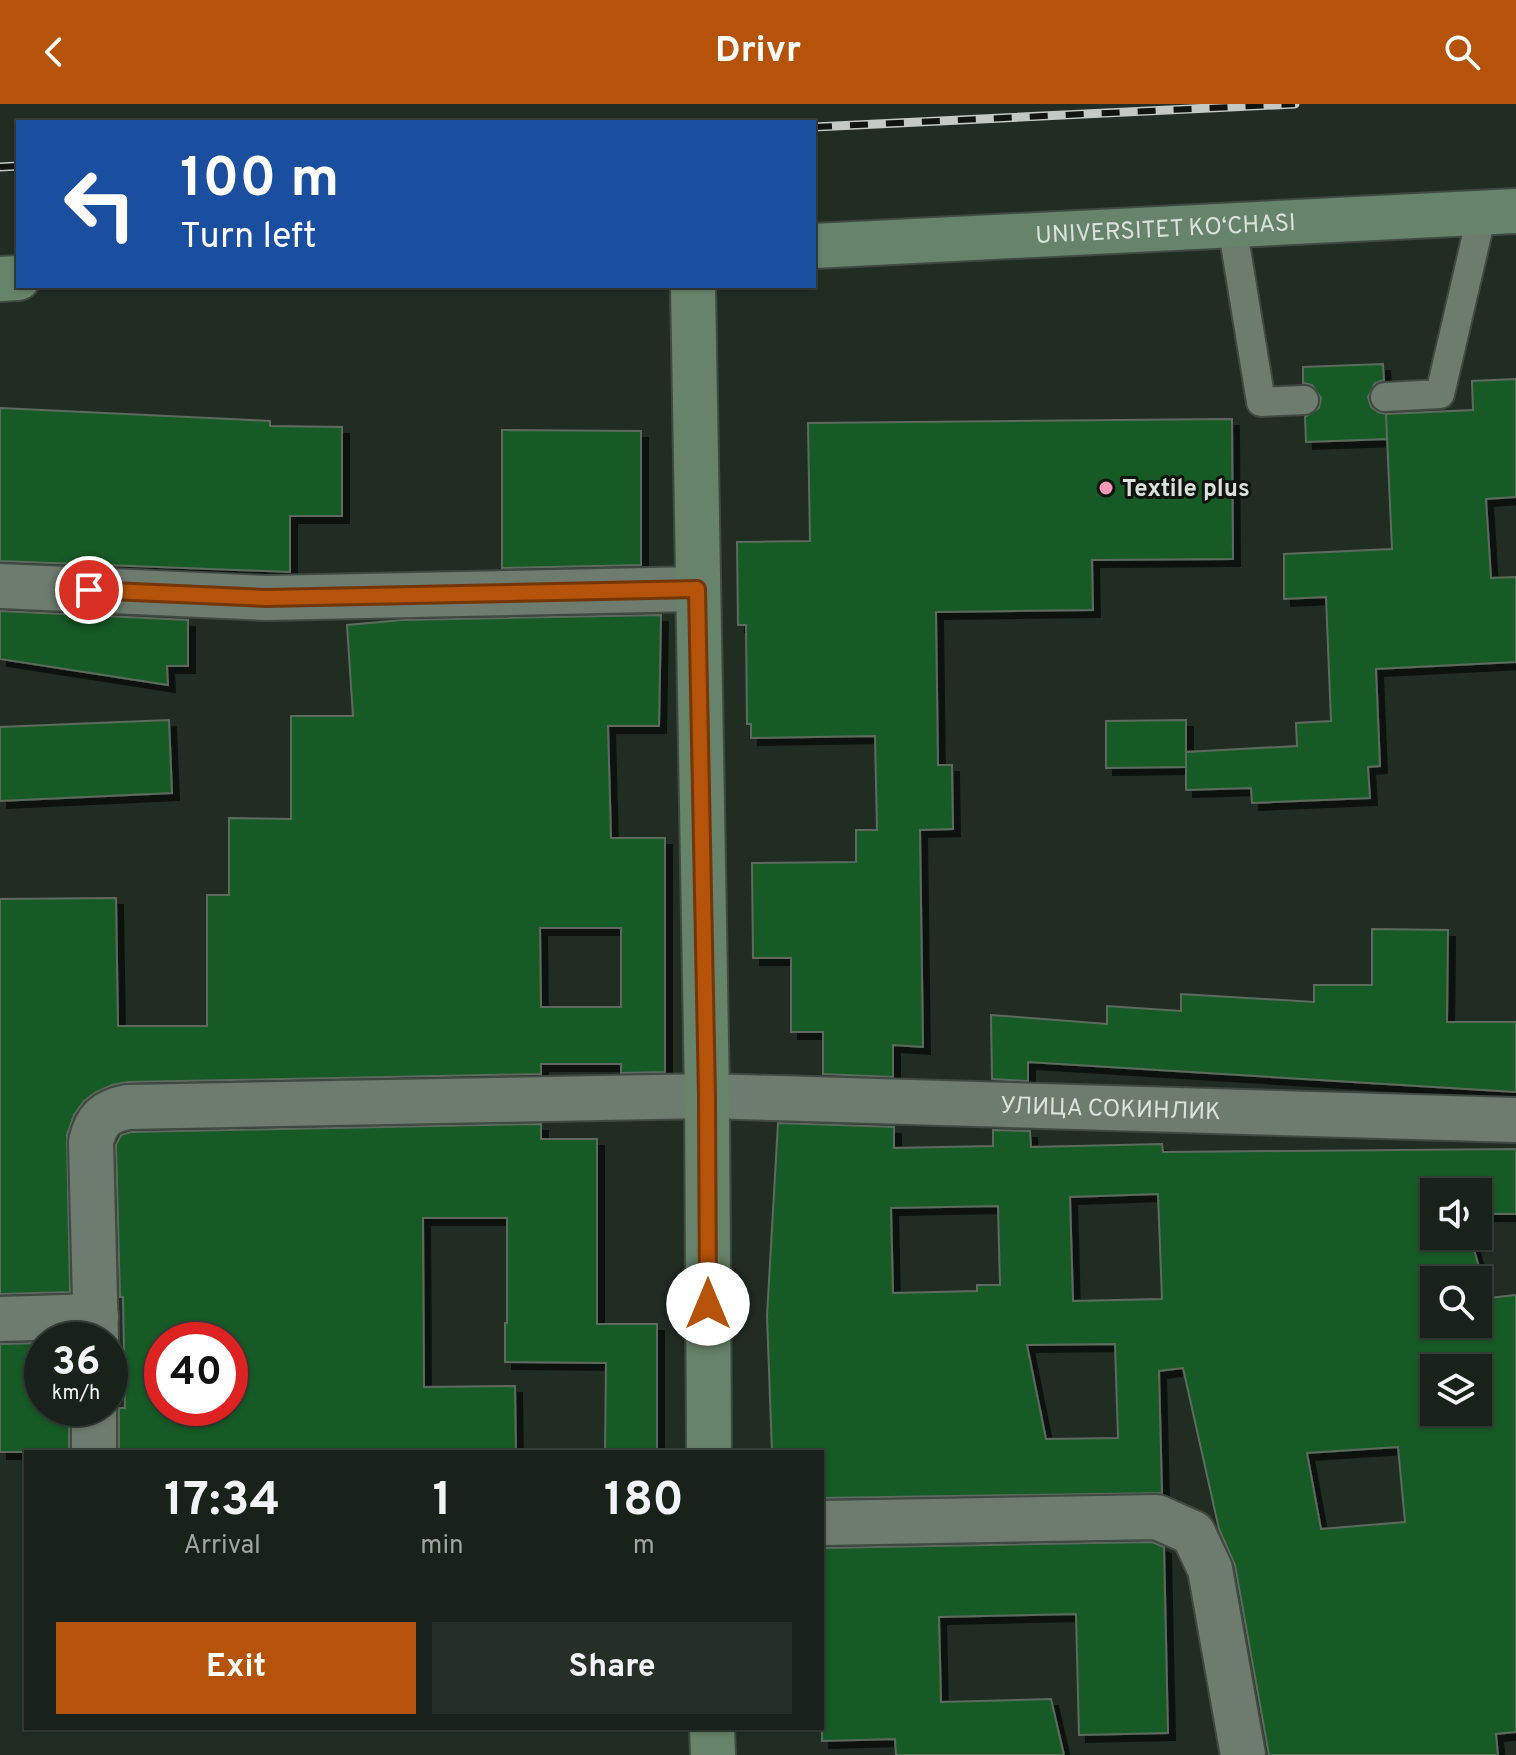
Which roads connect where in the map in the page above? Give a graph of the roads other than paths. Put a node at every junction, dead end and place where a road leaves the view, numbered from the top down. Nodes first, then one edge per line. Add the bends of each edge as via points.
1 (1499, 212) edge
2 (1232, 225) junction
3 (816, 246) edge
4 (693, 288) edge
5 (1385, 397) dead end
6 (1304, 400) dead end
7 (0, 586) edge
8 (697, 589) junction
9 (707, 1096) junction
10 (1516, 1120) edge
11 (0, 1319) edge
12 (32, 1322) edge
13 (96, 1322) edge
14 (94, 1426) edge
15 (94, 1450) edge
16 (709, 1450) edge
17 (824, 1523) edge
18 (712, 1730) edge
19 (713, 1755) edge
20 (1243, 1755) edge

1 - 2 street, UNIVERSITET KО‘CHASI
1 - 5 lane via 1440,394
2 - 3 street, UNIVERSITET KО‘CHASI
2 - 6 lane via 1261,402
4 - 8 street
7 - 8 street via 266,598
8 - 9 street
9 - 10 street, УЛИЦА СОКИНЛИК
9 - 13 street, УЛИЦА СОКИНЛИК via 116,1109 94,1127 91,1142
9 - 16 street
11 - 12 street
14 - 15 street
17 - 20 street via 1157,1517 1193,1533 1210,1569
18 - 19 street

